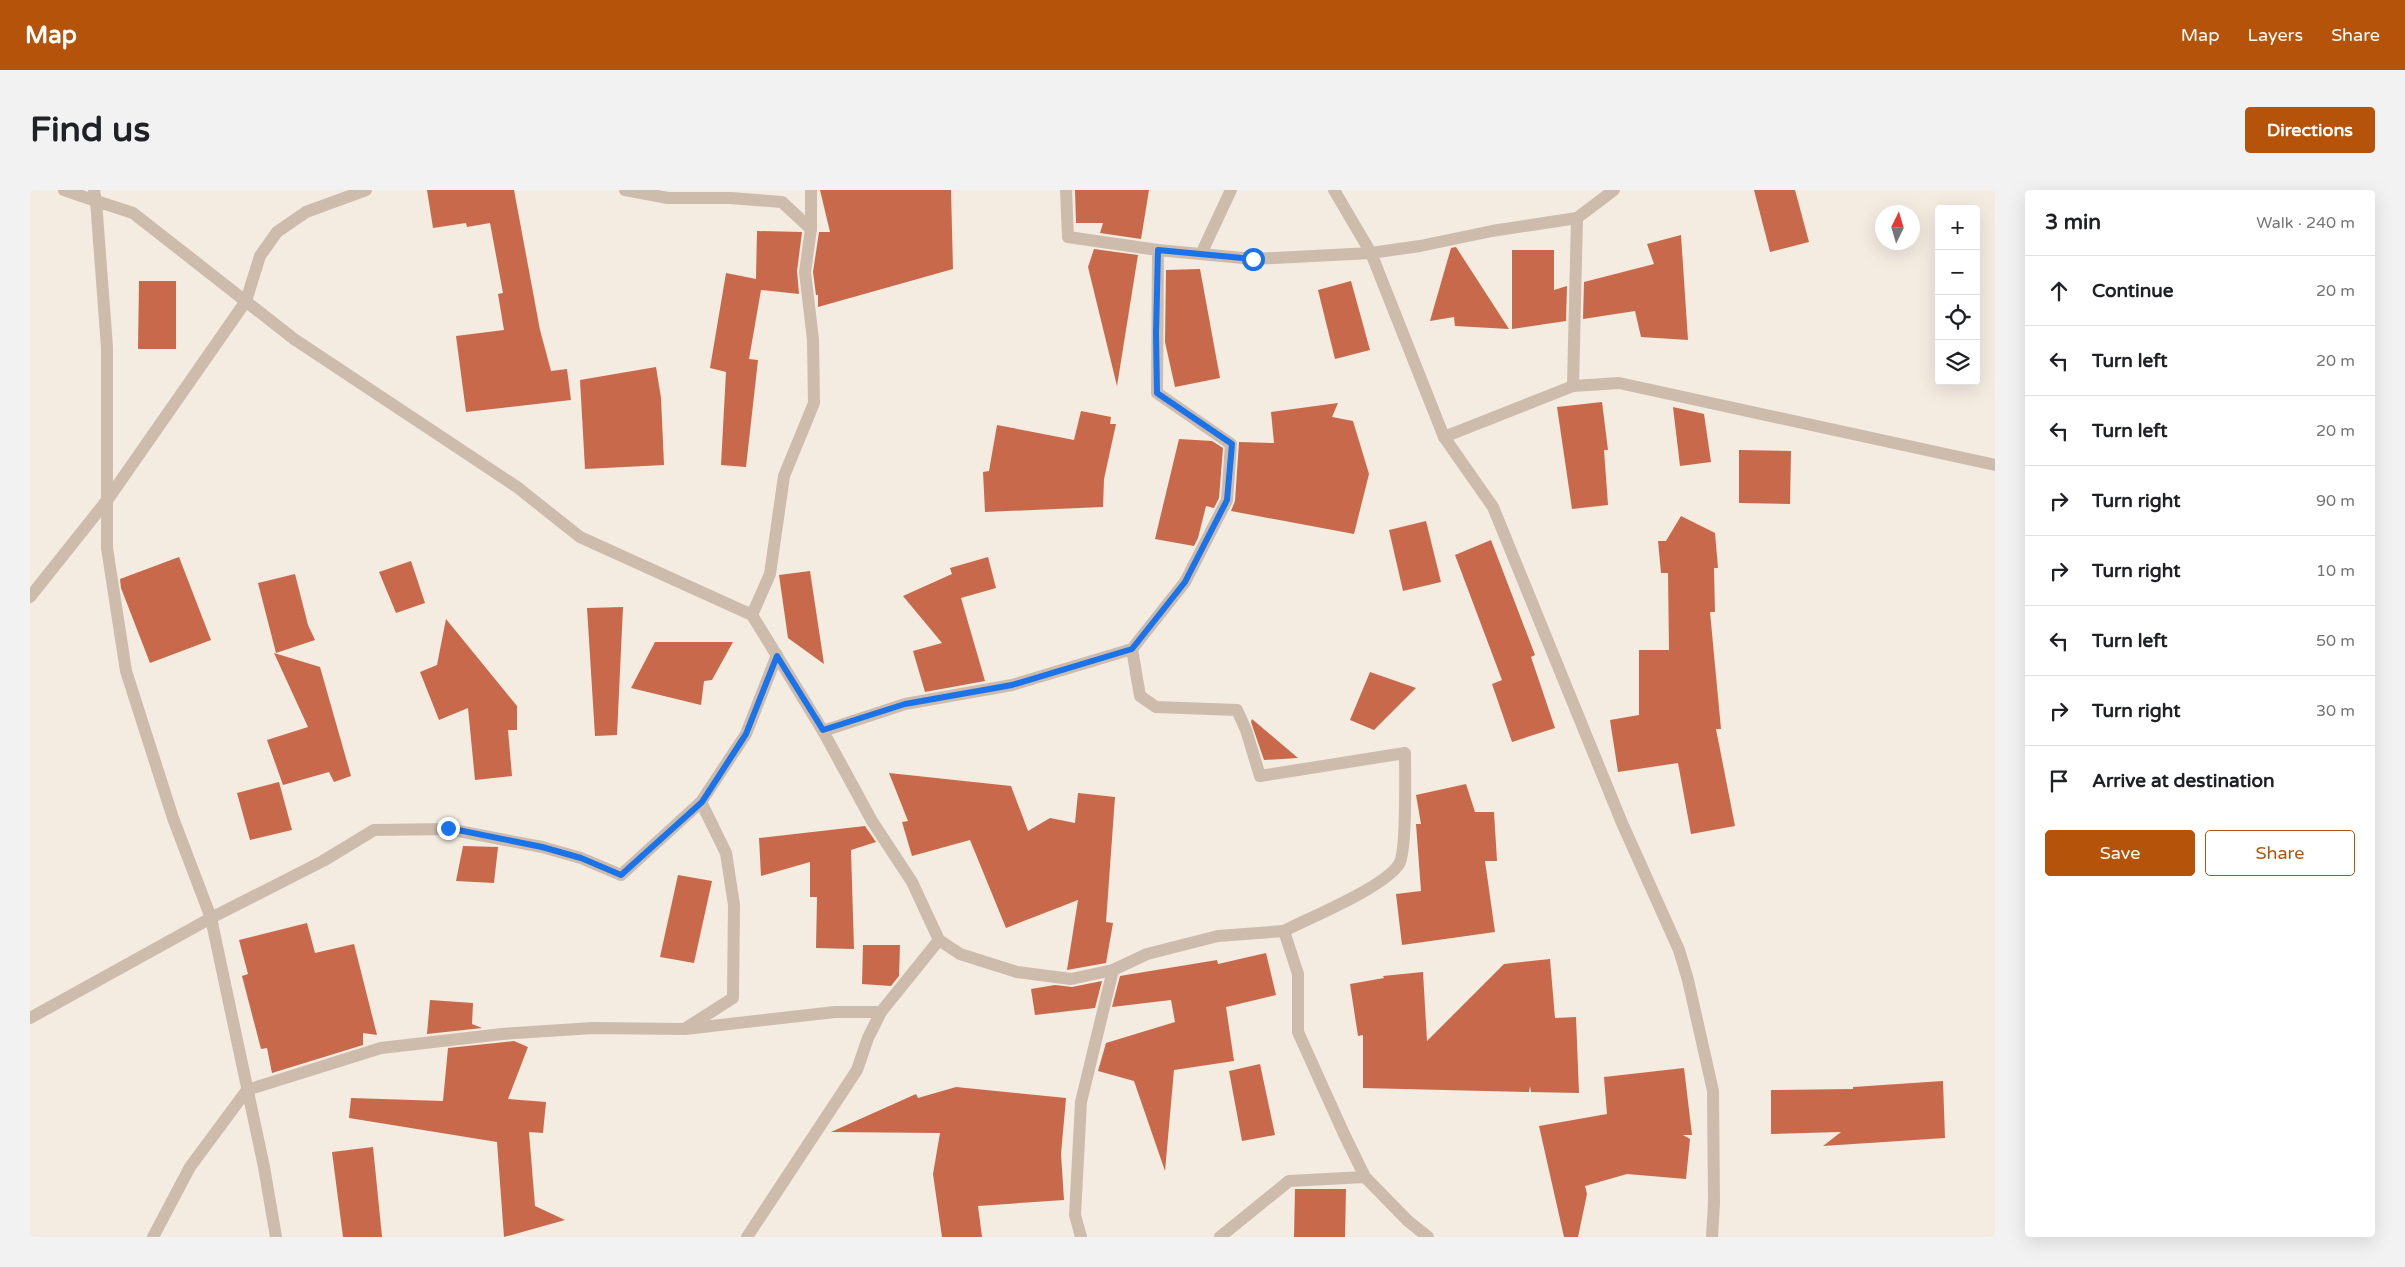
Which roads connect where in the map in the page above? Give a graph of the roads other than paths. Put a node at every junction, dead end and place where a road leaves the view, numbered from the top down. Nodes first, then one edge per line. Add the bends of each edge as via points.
1 (64, 190) edge
2 (366, 190) edge
3 (625, 190) edge
4 (811, 190) edge
5 (1066, 190) edge
6 (1231, 190) edge
7 (1334, 190) edge
8 (1614, 190) edge
9 (95, 195) edge
10 (1577, 218) junction
11 (812, 229) junction
12 (1158, 250) junction
13 (1371, 253) junction
14 (1201, 254) junction
15 (246, 301) junction
16 (1572, 386) junction
17 (1444, 437) junction
18 (1995, 465) edge
19 (108, 499) junction
20 (30, 597) edge
21 (752, 616) junction
22 (1132, 649) junction
23 (777, 656) junction
24 (823, 730) junction
25 (702, 802) junction
26 (211, 918) junction
27 (1284, 931) junction
28 (939, 940) junction
29 (1113, 970) junction
30 (881, 1012) junction
31 (30, 1018) edge
32 (685, 1028) junction
33 (247, 1090) junction
34 (1365, 1177) junction
35 (154, 1237) edge
36 (276, 1237) edge
37 (748, 1237) edge
38 (1081, 1237) edge
39 (1220, 1237) edge
40 (1428, 1237) edge
41 (1712, 1237) edge

1 - 9 street
2 - 15 street via 306,212 277,232 260,256
3 - 11 street via 668,198 782,202
4 - 11 street
5 - 12 street via 1068,237
6 - 14 street
7 - 13 street
8 - 10 street
9 - 15 street via 133,213
9 - 19 street via 107,347
10 - 13 street
10 - 16 street
11 - 21 street via 805,272 814,340 814,403 784,476 770,574
12 - 14 street
12 - 22 street via 1157,393 1232,444 1227,500 1185,582
13 - 14 street via 1253,259
13 - 17 street
15 - 19 street
15 - 21 street via 294,339 517,487 580,537
16 - 17 street
16 - 18 street via 1619,383
17 - 41 street via 1493,507 1622,823 1679,950 1713,1091
19 - 20 street
19 - 26 street via 107,548 126,671 173,818
21 - 23 street
22 - 24 street via 1012,685 905,704
22 - 27 street via 1140,696 1156,707 1237,710 1260,776 1405,753 1401,863 1383,881
23 - 24 street
23 - 25 street via 746,734
24 - 28 street via 872,821 912,882
25 - 26 street via 621,875 581,858 542,847 448,828 374,830 322,861
25 - 32 street via 726,854 734,905 733,998
26 - 31 street
26 - 33 street
27 - 29 street via 1218,936 1147,954
27 - 34 street via 1298,974 1298,1032
28 - 29 street via 960,954 1017,972 1071,979
28 - 30 street
29 - 38 street via 1081,1102 1075,1215
30 - 32 street via 835,1012
30 - 37 street via 857,1070
32 - 33 street via 593,1028 502,1034 381,1048
33 - 35 street via 190,1166
33 - 36 street
34 - 39 street via 1289,1181
34 - 40 street

